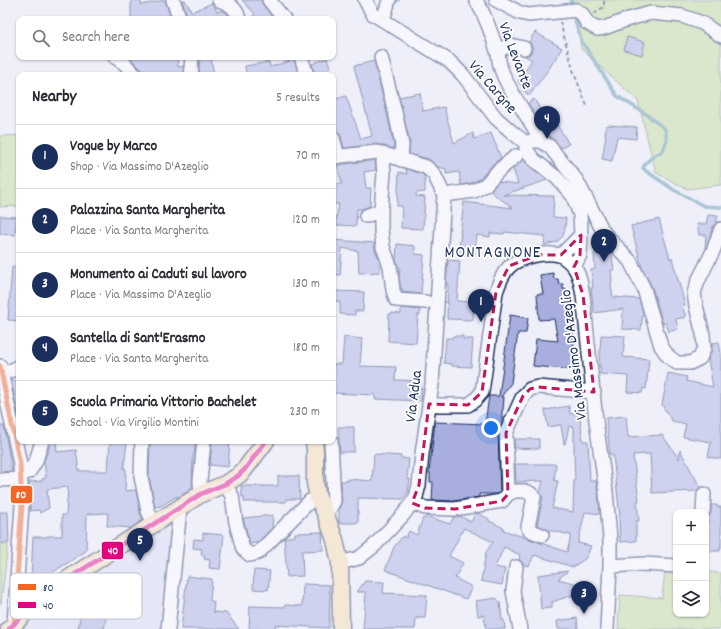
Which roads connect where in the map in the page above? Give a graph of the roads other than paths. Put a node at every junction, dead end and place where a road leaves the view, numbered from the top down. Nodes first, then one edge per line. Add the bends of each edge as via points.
1 (173, 0) edge
2 (219, 0) edge
3 (269, 0) edge
4 (365, 0) edge
5 (389, 0) edge
6 (476, 0) edge
7 (496, 0) edge
8 (179, 16) edge
9 (238, 16) edge
10 (282, 16) edge
11 (383, 20) junction
12 (721, 36) edge
13 (524, 48) dead end
14 (497, 51) junction
15 (381, 57) dead end
16 (116, 60) edge
17 (119, 60) edge
18 (191, 60) edge
19 (302, 60) edge
20 (118, 72) edge
21 (132, 72) edge
22 (191, 72) edge
23 (306, 72) edge
24 (541, 141) junction
25 (526, 143) junction
26 (385, 154) junction
27 (516, 156) dead end
28 (336, 157) edge
29 (401, 160) junction
30 (444, 195) junction
31 (381, 210) junction
32 (366, 216) dead end
33 (721, 229) edge
34 (581, 235) junction
35 (560, 255) junction
36 (574, 267) junction
37 (426, 302) dead end
38 (16, 368) edge
39 (1, 370) edge
40 (594, 392) junction
41 (429, 404) junction
42 (41, 444) edge
43 (142, 444) edge
44 (204, 444) edge
45 (264, 444) edge
46 (315, 444) edge
47 (331, 444) edge
48 (21, 476) junction
49 (0, 480) edge
50 (225, 484) junction
51 (201, 494) junction
52 (508, 494) junction
53 (704, 494) dead end
54 (318, 498) junction
55 (412, 503) junction
56 (180, 508) junction
57 (703, 509) edge
58 (326, 515) junction
59 (154, 523) junction
60 (542, 534) dead end
61 (340, 563) junction
62 (610, 566) junction
63 (673, 566) edge
64 (516, 567) dead end
65 (16, 573) edge
66 (78, 573) edge
67 (168, 629) edge
68 (341, 629) edge
69 (520, 629) edge
70 (607, 629) edge

1 - 8 street
2 - 9 street via 227,2
3 - 10 street
4 - 11 street, Via Cargne via 373,14
5 - 11 street
6 - 14 street, Via Levante
7 - 12 street, Via Levante via 529,15 560,15 576,10 587,23 597,29 651,13 682,16 702,24
11 - 25 street, Via Cargne via 449,61 496,118
13 - 14 street via 510,45
14 - 24 street, Via Levante via 507,81
15 - 29 street via 402,144
16 - 20 street
17 - 21 street
18 - 22 street
19 - 23 street
24 - 25 street
24 - 33 street, Via Levante via 550,147 577,181 604,233 630,261 644,289 661,346 677,363 690,363 700,358 704,348 694,292
25 - 34 street, Via Cargne via 526,150 533,159 573,196 580,215
26 - 28 street via 371,152
26 - 29 street
26 - 31 street
27 - 30 street via 485,185 474,191
29 - 30 street via 426,168 434,174
30 - 41 street, Via Adua
31 - 32 street
31 - 37 street via 382,247 390,266 396,300
34 - 35 street
34 - 36 street, Via Cargne via 580,255
35 - 36 street, Via Massimo D'Azeglio
35 - 41 street via 538,255 523,259 509,266 499,280 482,392 475,400 468,405
36 - 40 street, Via Massimo D'Azeglio via 580,279 583,295
38 - 39 street
39 - 48 street
40 - 52 street via 538,387 530,389 523,396 506,433
40 - 62 street, Via Massimo D'Azeglio via 606,492
41 - 55 street, Via Adua via 419,485
42 - 48 street via 29,472
43 - 59 street via 141,477 148,511
44 - 51 street
45 - 50 main road via 245,469
46 - 54 main road
47 - 58 street via 334,501
48 - 49 street
48 - 65 street via 22,505
50 - 51 main road
50 - 54 street via 232,496 243,549 250,555 258,553 310,501
51 - 56 main road
52 - 55 street via 502,501 454,509 425,508
52 - 60 street via 524,491 534,497 528,530
53 - 57 street
54 - 58 main road
55 - 61 street, Via Adua via 374,546 359,558
56 - 59 main road
56 - 67 street
58 - 61 main road
59 - 66 main road
61 - 68 main road
62 - 63 street
62 - 70 street, Via Massimo D'Azeglio
64 - 69 street via 513,591

